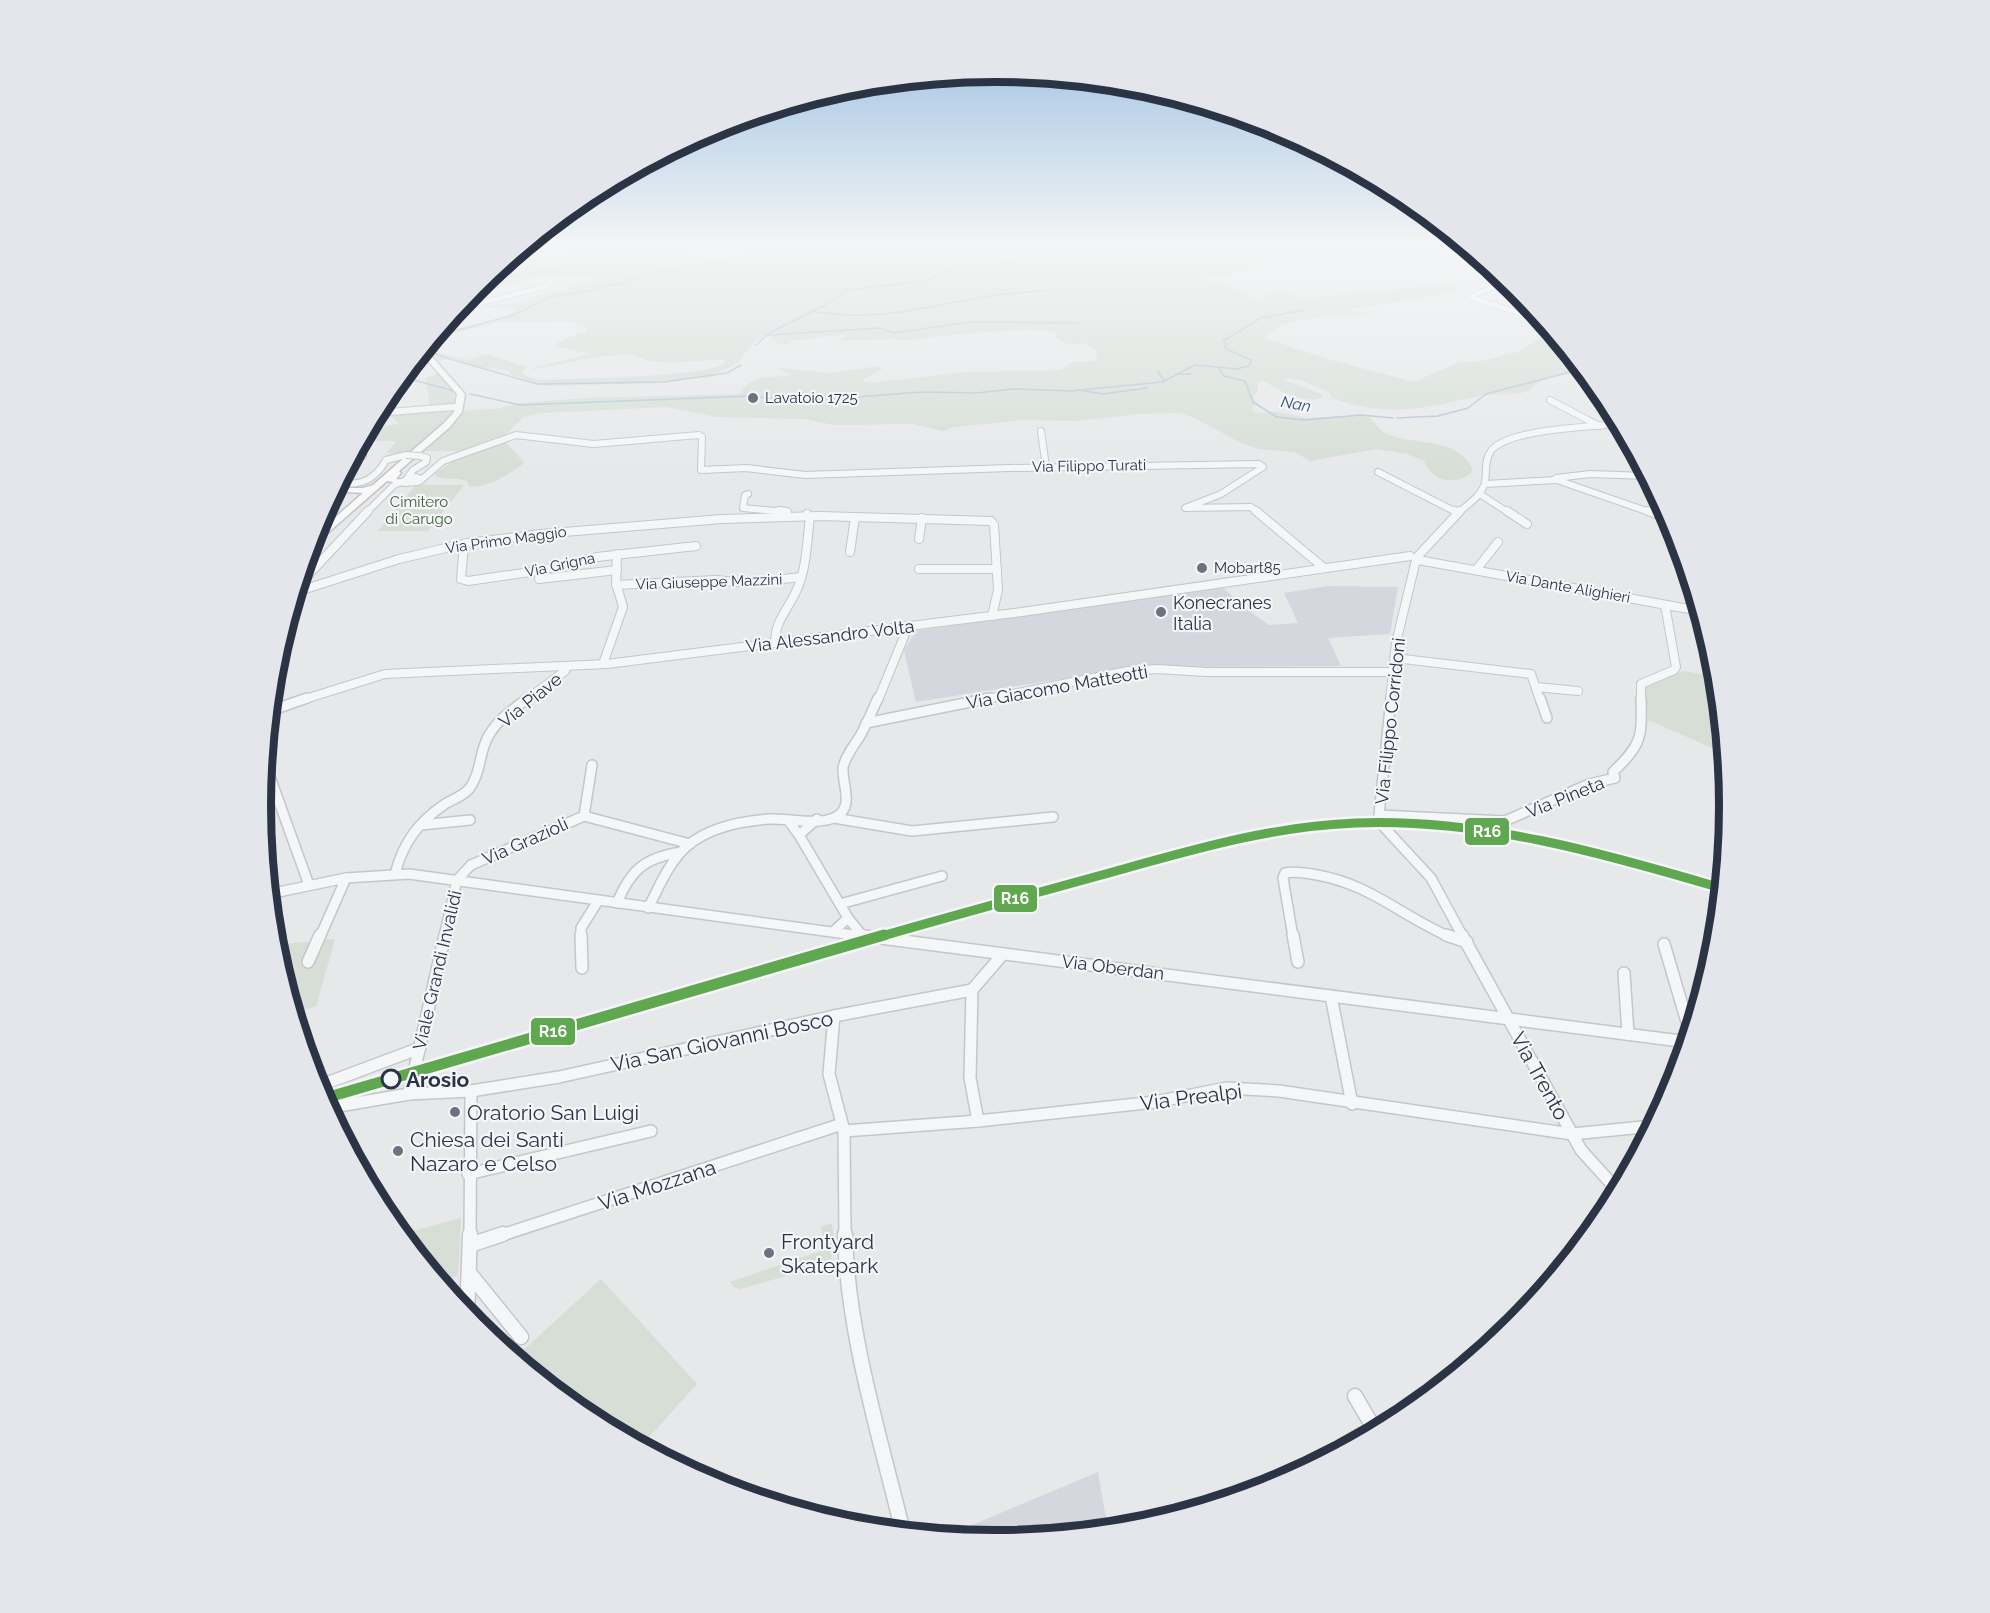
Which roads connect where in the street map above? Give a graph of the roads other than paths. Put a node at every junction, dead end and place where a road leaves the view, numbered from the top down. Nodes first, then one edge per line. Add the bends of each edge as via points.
1 (429, 357) edge
2 (1550, 400) dead end
3 (458, 408) junction
4 (388, 412) edge
5 (1610, 425) edge
6 (1599, 426) junction
7 (1041, 430) dead end
8 (408, 457) junction
9 (401, 465) junction
10 (1046, 467) junction
11 (1378, 472) dead end
12 (1638, 476) edge
13 (410, 480) junction
14 (1557, 480) junction
15 (1485, 484) junction
16 (346, 485) edge
17 (346, 486) edge
18 (345, 487) edge
19 (392, 488) junction
20 (748, 494) dead end
21 (1480, 494) junction
22 (349, 510) junction
23 (1458, 513) junction
24 (1654, 513) joint
25 (1657, 514) edge
26 (810, 517) junction
27 (855, 517) junction
28 (879, 518) junction
29 (922, 518) junction
30 (1527, 524) dead end
31 (874, 527) dead end
32 (325, 532) edge
33 (919, 539) dead end
34 (1498, 542) dead end
35 (464, 544) junction
36 (696, 546) dead end
37 (850, 552) dead end
38 (617, 554) junction
39 (1415, 559) junction
40 (1324, 568) junction
41 (919, 569) dead end
42 (997, 569) junction
43 (617, 570) junction
44 (1476, 570) junction
45 (309, 573) edge
46 (801, 578) junction
47 (539, 579) dead end
48 (616, 585) junction
49 (305, 589) edge
50 (1665, 604) junction
51 (1691, 609) edge
52 (993, 616) junction
53 (908, 627) junction
54 (775, 643) junction
55 (1395, 658) junction
56 (603, 664) junction
57 (567, 667) junction
58 (1393, 672) junction
59 (1536, 687) junction
60 (1578, 691) dead end
61 (278, 708) edge
62 (1547, 718) dead end
63 (866, 723) junction
64 (592, 765) dead end
65 (272, 782) edge
66 (1379, 815) junction
67 (584, 816) junction
68 (1053, 817) dead end
69 (834, 818) junction
70 (788, 819) junction
71 (817, 819) junction
72 (470, 820) dead end
73 (419, 825) junction
74 (799, 835) junction
75 (690, 844) junction
76 (681, 852) junction
77 (395, 874) junction
78 (942, 876) dead end
79 (346, 878) junction
80 (458, 880) junction
81 (309, 885) junction
82 (276, 892) edge
83 (598, 901) junction
84 (617, 903) junction
85 (840, 904) junction
86 (648, 908) junction
87 (848, 918) junction
88 (834, 931) junction
89 (861, 934) junction
90 (1467, 942) junction
91 (1664, 944) dead end
92 (1003, 954) junction
93 (308, 962) dead end
94 (1298, 962) dead end
95 (582, 968) dead end
96 (1624, 973) dead end
97 (972, 990) junction
98 (1331, 996) junction
99 (834, 1016) junction
100 (1508, 1018) junction
101 (1686, 1020) edge
102 (1628, 1034) junction
103 (1680, 1041) edge
104 (420, 1048) junction
105 (326, 1084) edge
106 (471, 1091) junction
107 (409, 1094) junction
108 (1352, 1104) junction
109 (336, 1106) edge
110 (978, 1121) junction
111 (843, 1128) junction
112 (1644, 1128) edge
113 (651, 1131) dead end
114 (1572, 1134) junction
115 (468, 1174) junction
116 (1612, 1185) edge
117 (470, 1245) junction
118 (470, 1274) junction
119 (468, 1302) edge
120 (520, 1337) dead end
121 (1354, 1396) dead end
122 (1372, 1424) edge
123 (901, 1524) edge

1 - 3 main road via 457,386 461,394
2 - 6 street
3 - 4 street
3 - 8 main road
5 - 6 street
6 - 15 street via 1510,438 1492,449 1487,458
7 - 10 street
8 - 9 main road
8 - 13 street, bridge via 427,460 413,470
8 - 13 main road via 407,464 390,479
8 - 16 street via 386,460 377,475
9 - 17 main road via 368,489
9 - 22 main road
10 - 13 street, Via Filippo Turati via 805,475 746,468 703,470 699,435 599,444 516,435 447,458 429,473
10 - 40 street, Via Filippo Turati via 1261,464 1262,468 1221,495 1185,508 1251,507
11 - 23 street
12 - 14 street via 1595,473
13 - 19 street
14 - 15 street
14 - 24 street
15 - 21 street
18 - 22 main road via 356,498
19 - 22 main road
19 - 45 street
20 - 26 street via 743,508
21 - 23 street
21 - 30 street
22 - 32 main road
23 - 39 street
24 - 25 street
26 - 27 street
26 - 35 street, Via Primo Maggio via 722,519
26 - 46 street
27 - 28 street
27 - 37 street
28 - 29 street
28 - 31 street
29 - 33 street
29 - 42 street via 991,521
34 - 44 street
35 - 38 street, Via Grigna via 461,579 465,581
35 - 49 street, Via Primo Maggio via 399,559
36 - 38 street, Via Grigna
38 - 43 street
39 - 40 street, Via Alessandro Volta
39 - 44 street, Via Dante Alighieri
39 - 55 street, Via Filippo Corridoni
40 - 52 street, Via Alessandro Volta
41 - 42 street
42 - 52 street
43 - 47 street
43 - 48 street
44 - 50 street, Via Dante Alighieri
46 - 48 street, Via Giuseppe Mazzini
46 - 54 street via 774,627
48 - 56 street via 623,607
50 - 51 street, Via Dante Alighieri
50 - 66 street, Via Pineta via 1676,667 1641,684 1642,729 1634,752 1613,772 1615,778 1589,784 1505,820
52 - 53 street, Via Alessandro Volta
53 - 54 street, Via Alessandro Volta
53 - 63 street via 898,658
54 - 56 street, Via Alessandro Volta
55 - 58 street, Via Filippo Corridoni
55 - 59 street via 1531,674
56 - 57 street, Via Alessandro Volta
57 - 61 street, Via Alessandro Volta via 385,674
57 - 73 street, Via Piave via 503,717 486,741 470,787
58 - 63 street, Via Giacomo Matteotti via 1128,671
58 - 66 street, Via Filippo Corridoni
59 - 60 street
59 - 62 street
63 - 69 street via 844,764 845,805
64 - 67 street, Via Grazioli
65 - 81 street
66 - 90 street, Via Filippo Corridoni via 1382,825 1423,867
67 - 75 street
67 - 80 street, Via Grazioli via 471,865
68 - 69 street via 912,831
69 - 71 street
70 - 71 street
70 - 74 street
70 - 75 street via 732,826
71 - 74 street
72 - 73 street
73 - 77 street, Via Piave via 408,835
74 - 85 street
75 - 76 street
76 - 84 street via 642,862
76 - 86 street
77 - 79 street, Via Oberdan
77 - 80 street, Via Oberdan
78 - 85 street
79 - 81 street, Via Oberdan
79 - 93 street
80 - 83 street, Via Oberdan
80 - 104 street, Viale Grandi Invalidi
81 - 82 street, Via Oberdan
83 - 84 street, Via Oberdan
83 - 95 street via 581,928
84 - 86 street, Via Oberdan
85 - 87 street
86 - 88 street, Via Oberdan
87 - 88 street
87 - 89 street
88 - 89 street, Via Oberdan
89 - 92 street, Via Oberdan
90 - 94 street via 1450,938 1358,886 1291,872 1283,878
90 - 100 street, Via Filippo Corridoni
91 - 101 street
92 - 97 street
92 - 98 street, Via Oberdan
96 - 102 street
97 - 99 street, Via San Giovanni Bosco
97 - 110 street via 970,1078
98 - 100 street, Via Oberdan
98 - 108 street
99 - 106 street, Via San Giovanni Bosco via 559,1077
99 - 111 street via 830,1074
100 - 102 street, Via Oberdan
100 - 114 street, Via Trento
102 - 103 street, Via Oberdan
104 - 105 street
104 - 107 street, Viale Grandi Invalidi
106 - 107 street, Via San Giovanni Bosco
106 - 115 street
107 - 109 street, Via San Giovanni Bosco
108 - 110 street, Via Prealpi via 1227,1088 1155,1102
108 - 114 street, Via Prealpi
110 - 111 street, Via Prealpi
111 - 117 street, Via Mozzana
111 - 123 street via 846,1274
112 - 114 street, Via Prealpi
113 - 115 street
114 - 116 street, Via Trento
115 - 117 street
117 - 118 street
118 - 119 street
118 - 120 street
121 - 122 street

